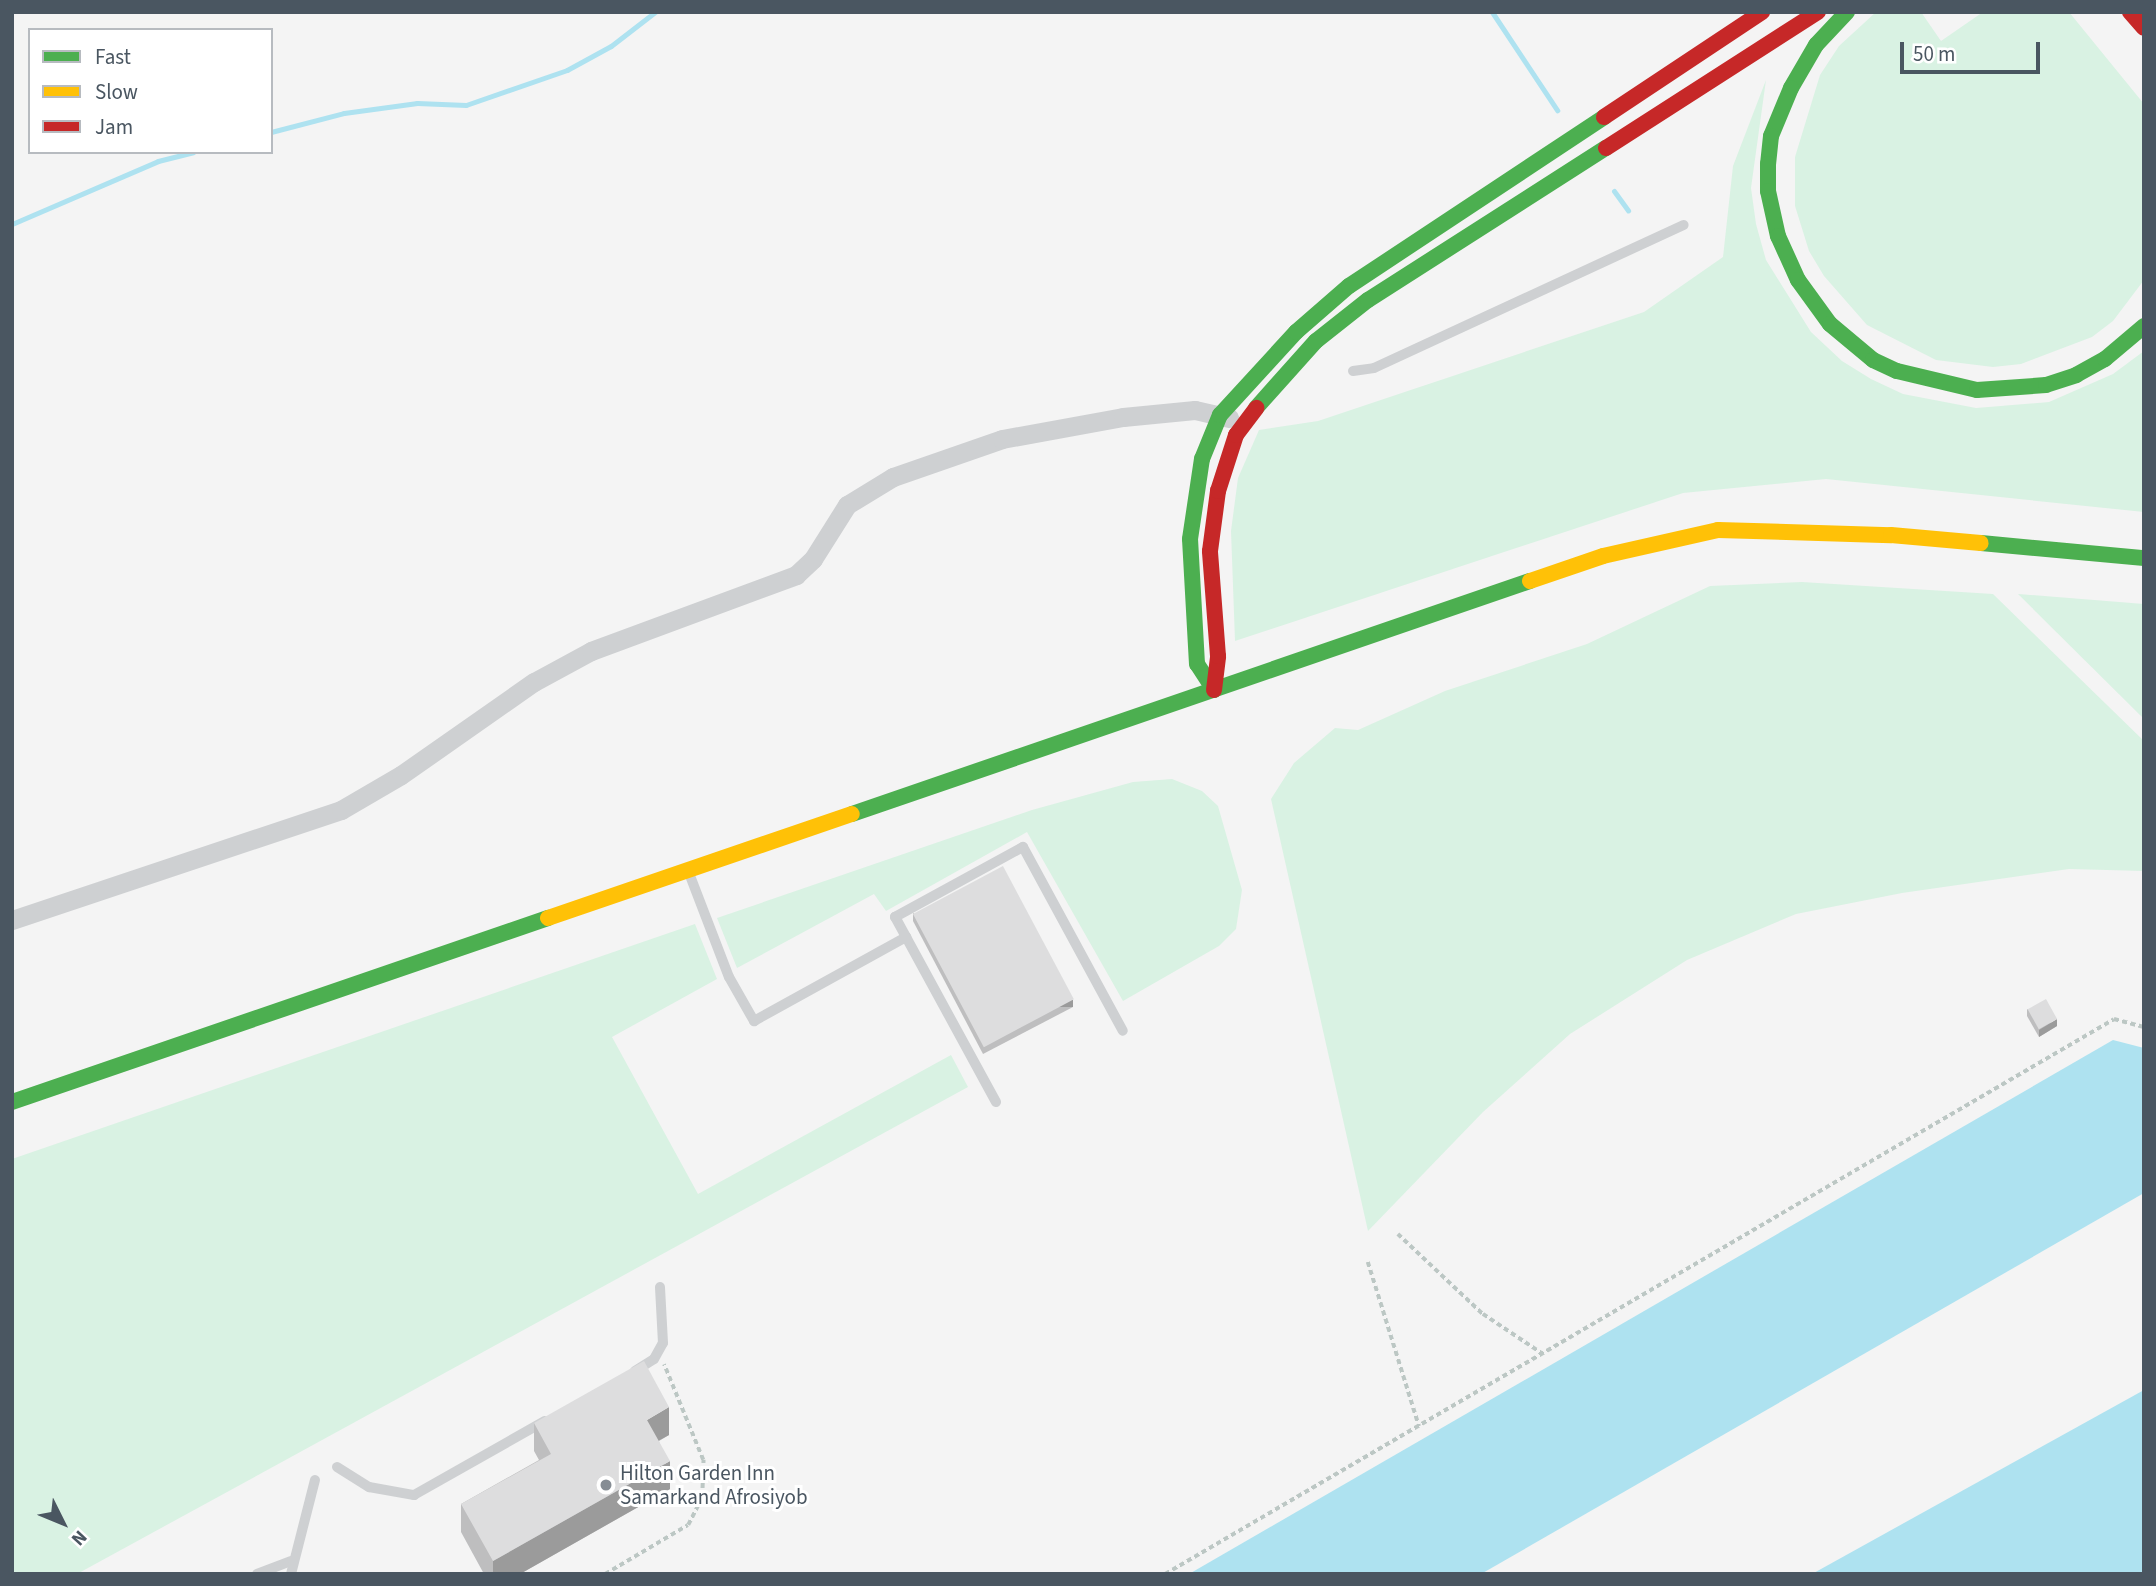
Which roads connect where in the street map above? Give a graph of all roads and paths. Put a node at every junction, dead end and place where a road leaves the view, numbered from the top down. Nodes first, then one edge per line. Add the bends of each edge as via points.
1 (1762, 12) edge
2 (1818, 12) edge
3 (1847, 12) edge
4 (2130, 12) edge
5 (2144, 28) edge
6 (1684, 225) dead end
7 (2144, 326) edge
8 (1353, 370) dead end
9 (1220, 415) junction
10 (1243, 422) junction
11 (2144, 558) edge
12 (1214, 690) junction
13 (687, 869) junction
14 (12, 920) edge
15 (906, 937) junction
16 (2144, 1027) edge
17 (1123, 1031) dead end
18 (12, 1102) edge
19 (996, 1102) dead end
20 (1398, 1234) dead end
21 (1368, 1262) dead end
22 (660, 1287) dead end
23 (658, 1353) junction
24 (1543, 1354) junction
25 (618, 1380) edge
26 (558, 1414) edge
27 (1419, 1426) junction
28 (337, 1467) dead end
29 (314, 1480) dead end
30 (291, 1561) junction
31 (257, 1574) edge
32 (291, 1574) edge
33 (605, 1574) edge
34 (1165, 1574) edge

1 - 9 main road via 1349,286 1264,363
2 - 10 main road via 1368,300 1316,341
3 - 7 main road via 1816,45 1791,88 1771,136 1768,164 1771,214 1782,247 1798,280 1830,324 1873,360 1897,371 1977,390 2035,387 2076,375 2105,359
4 - 5 main road
6 - 8 lane via 1374,368
9 - 10 street
9 - 12 main road via 1198,475 1189,554 1197,664
9 - 14 street via 1160,411 1002,439 893,477 847,505 813,559 796,575 591,651 534,682 401,775 341,810
10 - 12 main road via 1224,469 1211,536 1218,656
11 - 12 main road via 1891,534 1718,530 1603,556
12 - 13 main road
13 - 15 lane via 729,977 754,1021
13 - 18 main road
15 - 17 lane via 895,917 1023,847
15 - 19 lane
16 - 24 path via 2114,1019
20 - 24 path via 1483,1314
21 - 27 path
22 - 23 lane via 663,1343
23 - 25 lane
23 - 33 path via 703,1460 702,1497 688,1525
24 - 27 path
26 - 28 lane via 414,1495 369,1487
27 - 34 path
29 - 30 lane
30 - 31 lane
30 - 32 lane

